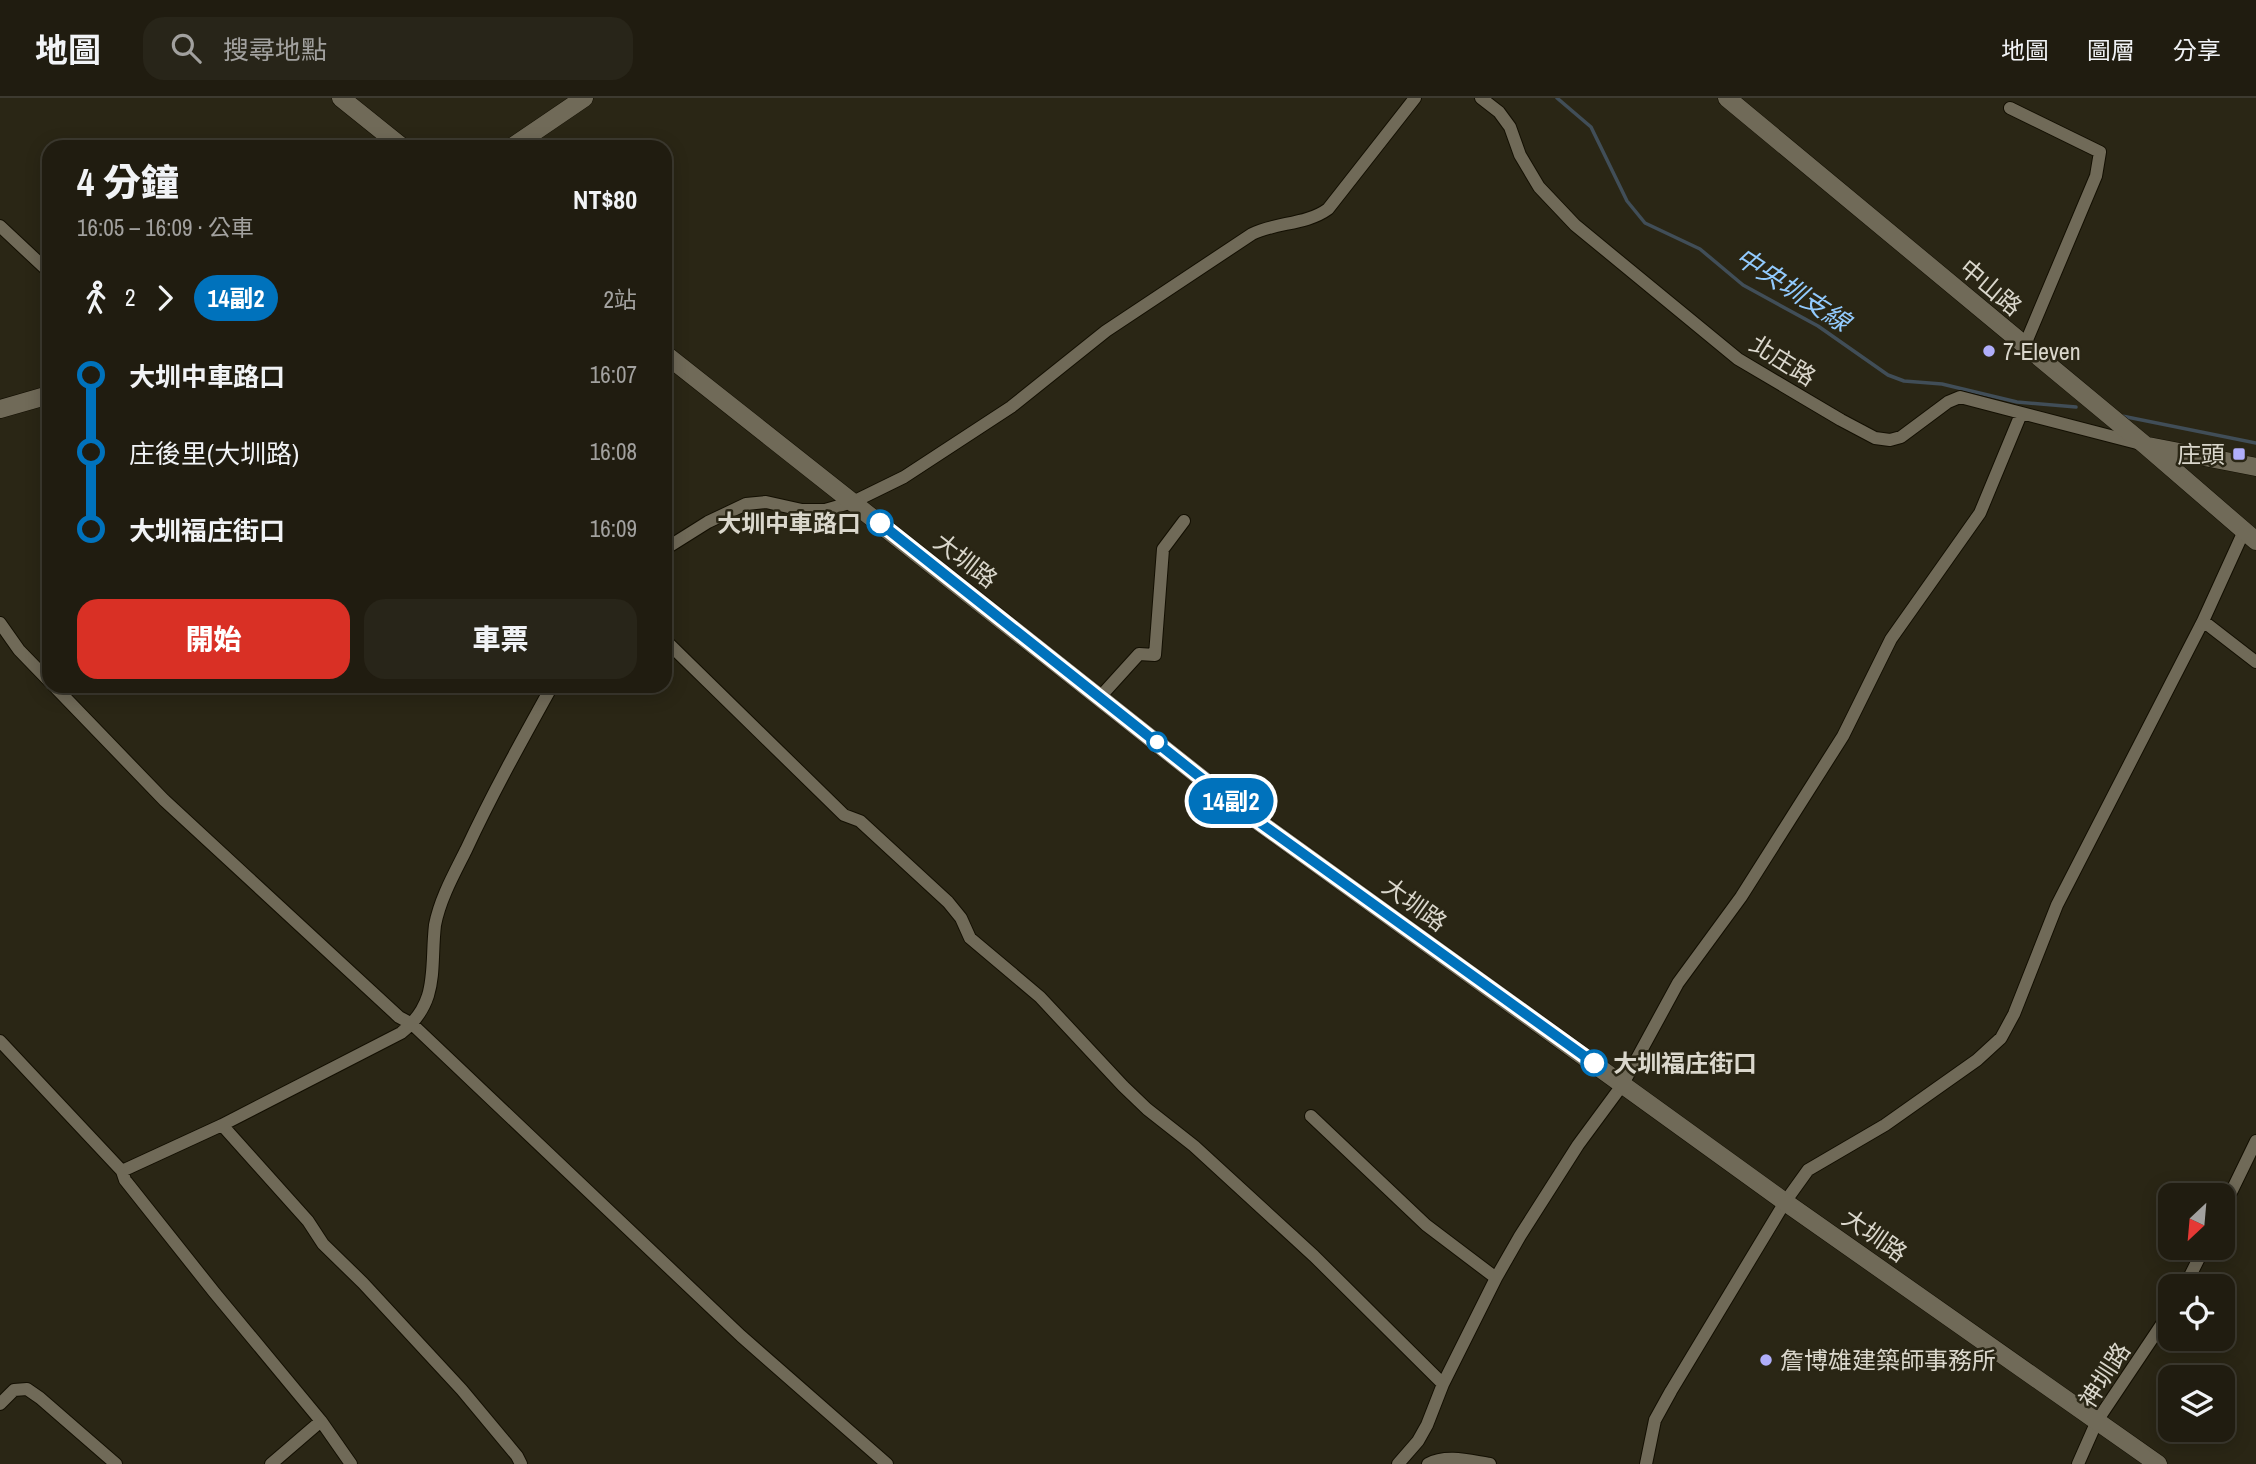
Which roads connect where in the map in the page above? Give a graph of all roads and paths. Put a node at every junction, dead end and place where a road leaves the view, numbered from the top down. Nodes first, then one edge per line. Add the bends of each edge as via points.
1 (341, 98) edge
2 (584, 98) edge
3 (1415, 98) edge
4 (1481, 98) edge
5 (1727, 98) edge
6 (2010, 108) dead end
7 (393, 140) edge
8 (522, 140) edge
9 (0, 226) edge
10 (42, 265) edge
11 (2024, 346) junction
12 (672, 360) edge
13 (42, 397) edge
14 (0, 409) edge
15 (2021, 414) junction
16 (2145, 445) junction
17 (2256, 467) edge
18 (853, 502) junction
19 (1184, 521) dead end
20 (2250, 536) edge
21 (672, 545) edge
22 (2203, 621) junction
23 (0, 623) edge
24 (672, 647) edge
25 (2256, 662) edge
26 (42, 674) edge
27 (61, 693) edge
28 (548, 693) edge
29 (1100, 697) junction
30 (412, 1024) junction
31 (0, 1041) edge
32 (1623, 1084) junction
33 (1311, 1116) dead end
34 (222, 1125) junction
35 (2256, 1141) edge
36 (122, 1171) junction
37 (2235, 1184) edge
38 (1785, 1202) junction
39 (1496, 1278) junction
40 (2158, 1330) edge
41 (1443, 1384) junction
42 (0, 1404) edge
43 (321, 1421) junction
44 (2097, 1421) junction
45 (116, 1464) edge
46 (271, 1464) edge
47 (351, 1464) edge
48 (521, 1464) edge
49 (887, 1464) edge
50 (1398, 1464) edge
51 (1428, 1464) edge
52 (1490, 1464) edge
53 (1646, 1464) edge
54 (2078, 1464) edge
55 (2158, 1464) edge

1 - 7 street
2 - 8 street
3 - 18 street via 1328,209 1313,218 1252,234 1105,331 1011,407 904,477
4 - 15 street, 北庄路 via 1510,127 1539,187 1575,225 1738,359 1841,420 1875,438 1890,440 1960,397
5 - 11 street, 中山路
6 - 11 street via 2100,152 2096,176
9 - 10 street
11 - 16 street, 中山路
12 - 18 street, 大圳路
13 - 14 street
15 - 16 street, 北庄路
15 - 32 street via 1980,513 1891,639 1843,736 1741,897 1678,983
16 - 17 street
16 - 20 street, 中山路
18 - 21 street via 817,511 752,503
18 - 29 street, 大圳路
19 - 29 street via 1163,549 1155,655 1139,654
20 - 22 street
22 - 25 street
22 - 38 street via 2057,905 2001,1038 1885,1125 1808,1170
23 - 26 street
24 - 41 street via 844,815 860,821 948,902 970,938 1040,997 1123,1086 1314,1256
27 - 30 street via 164,800 399,1017
28 - 30 street via 507,765 445,894 435,925 431,990
29 - 32 street, 大圳路 via 1234,804
30 - 34 street
30 - 49 street via 741,1336
31 - 36 street
32 - 38 street, 大圳路
32 - 39 street via 1566,1164
33 - 39 street via 1426,1225
34 - 36 street
34 - 48 street via 323,1244 462,1390
35 - 37 street
36 - 43 street
38 - 44 street, 大圳路
38 - 53 street via 1655,1420
39 - 41 street
40 - 44 street, 神圳路
41 - 50 street via 1418,1441
42 - 45 street via 14,1390 27,1389
43 - 46 street
43 - 47 street
44 - 54 street, 神圳路
44 - 55 street, 大圳路
51 - 52 street via 1437,1459

